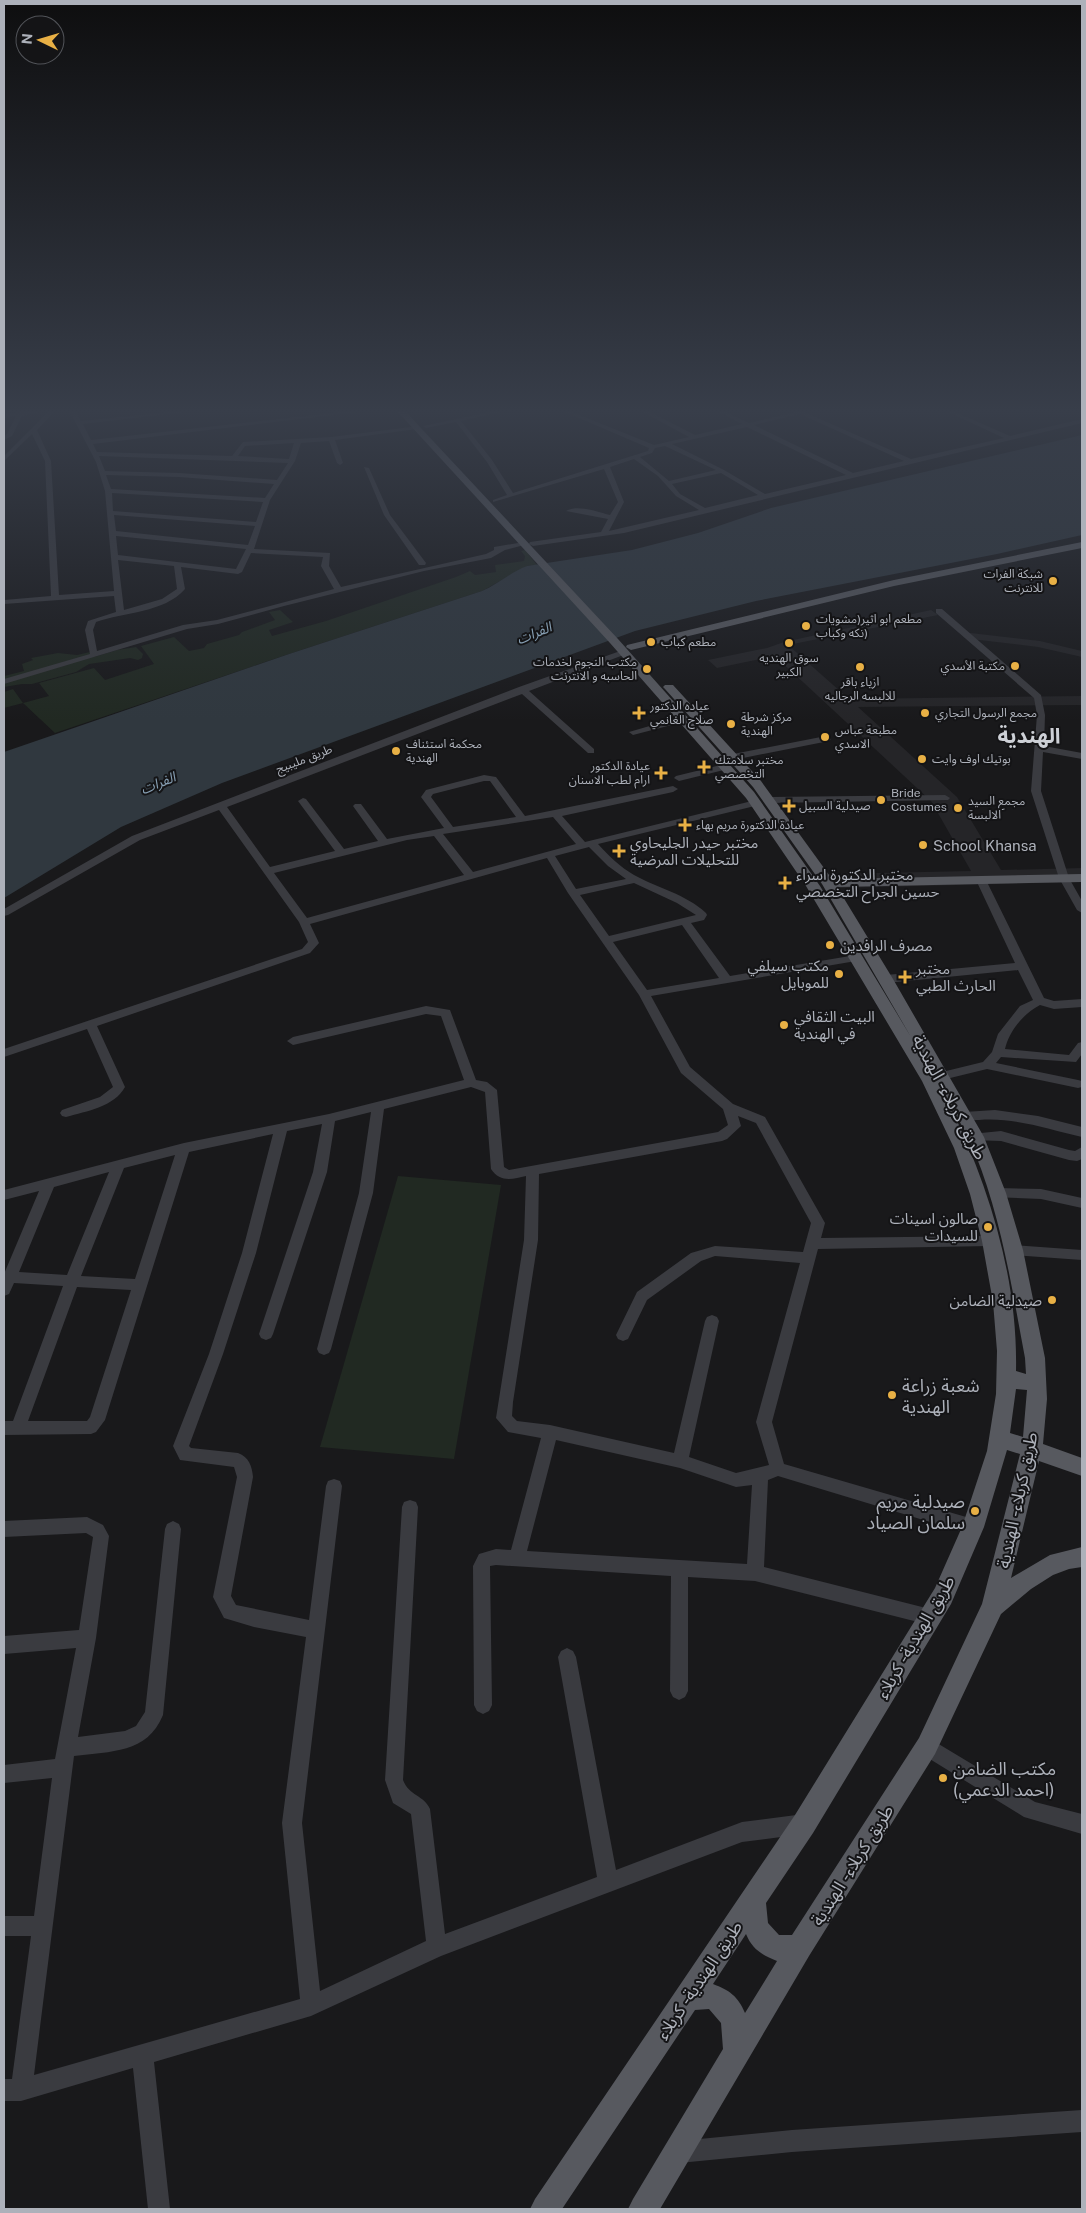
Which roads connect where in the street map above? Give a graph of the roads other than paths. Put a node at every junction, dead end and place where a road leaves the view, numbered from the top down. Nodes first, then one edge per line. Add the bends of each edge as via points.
1 (51, 515) edge
2 (109, 515) edge
3 (140, 515) edge
4 (262, 515) edge
5 (387, 515) edge
6 (501, 515) edge
7 (506, 515) edge
8 (602, 515) edge
9 (614, 515) edge
10 (683, 515) edge
11 (612, 518) junction
12 (259, 524) junction
13 (112, 533) junction
14 (602, 535) junction
15 (1082, 545) edge
16 (530, 546) junction
17 (503, 548) junction
18 (250, 549) junction
19 (115, 557) junction
20 (422, 563) junction
21 (177, 564) junction
22 (369, 582) junction
23 (339, 590) junction
24 (119, 593) junction
25 (55, 598) junction
26 (4, 602) edge
27 (939, 611) dead end
28 (120, 613) junction
29 (218, 622) junction
30 (622, 645) junction
31 (94, 655) junction
32 (4, 682) edge
33 (4, 688) edge
34 (522, 689) junction
35 (684, 720) junction
36 (633, 732) dead end
37 (826, 739) dead end
38 (1039, 748) junction
39 (591, 751) dead end
40 (1082, 756) edge
41 (729, 762) junction
42 (679, 778) dead end
43 (673, 789) dead end
44 (945, 798) dead end
45 (303, 801) dead end
46 (763, 802) junction
47 (221, 805) junction
48 (358, 806) dead end
49 (555, 814) junction
50 (522, 819) junction
51 (450, 830) junction
52 (436, 832) junction
53 (384, 842) junction
54 (586, 844) junction
55 (341, 852) junction
56 (549, 854) junction
57 (268, 871) junction
58 (470, 876) junction
59 (1064, 878) junction
60 (1082, 878) edge
61 (635, 880) junction
62 (981, 880) junction
63 (828, 882) junction
64 (573, 893) junction
65 (1082, 910) edge
66 (4, 913) edge
67 (304, 922) junction
68 (685, 922) junction
69 (606, 940) junction
70 (856, 958) junction
71 (1021, 966) junction
72 (886, 979) junction
73 (727, 980) junction
74 (644, 994) junction
75 (1039, 1001) junction
76 (1082, 1004) edge
77 (90, 1023) junction
78 (293, 1042) dead end
79 (1082, 1046) edge
80 (4, 1053) edge
81 (998, 1053) junction
82 (987, 1065) junction
83 (942, 1076) junction
84 (471, 1083) junction
85 (1078, 1084) dead end
86 (378, 1106) junction
87 (729, 1107) junction
88 (66, 1113) dead end
89 (964, 1116) junction
90 (329, 1118) junction
91 (281, 1128) junction
92 (1082, 1132) edge
93 (976, 1137) junction
94 (184, 1148) junction
95 (1080, 1155) edge
96 (118, 1165) junction
97 (533, 1170) junction
98 (49, 1183) junction
99 (997, 1193) junction
100 (4, 1195) edge
101 (1082, 1203) edge
102 (991, 1240) junction
103 (1014, 1250) junction
104 (811, 1251) junction
105 (1082, 1255) edge
106 (72, 1281) junction
107 (6, 1283) edge
108 (140, 1285) junction
109 (712, 1321) dead end
110 (266, 1334) dead end
111 (623, 1335) dead end
112 (324, 1349) dead end
113 (1006, 1374) junction
114 (1036, 1380) junction
115 (11, 1428) edge
116 (550, 1432) junction
117 (1000, 1438) junction
118 (1032, 1449) junction
119 (680, 1461) junction
120 (1082, 1467) edge
121 (778, 1469) junction
122 (760, 1476) junction
123 (334, 1486) dead end
124 (410, 1508) dead end
125 (973, 1526) junction
126 (4, 1529) edge
127 (173, 1529) dead end
128 (1082, 1557) edge
129 (517, 1558) junction
130 (680, 1568) junction
131 (755, 1573) junction
132 (993, 1606) junction
133 (930, 1617) junction
134 (316, 1630) junction
135 (87, 1638) junction
136 (4, 1645) edge
137 (568, 1657) dead end
138 (679, 1691) dead end
139 (483, 1705) dead end
140 (927, 1746) junction
141 (67, 1748) junction
142 (63, 1768) junction
143 (4, 1774) edge
144 (804, 1824) junction
145 (1082, 1824) edge
146 (608, 1882) junction
147 (753, 1900) junction
148 (4, 1926) edge
149 (43, 1926) junction
150 (437, 1947) junction
151 (800, 1947) junction
152 (685, 2000) junction
153 (311, 2006) junction
154 (737, 2053) junction
155 (142, 2055) junction
156 (12, 2090) edge
157 (1082, 2121) edge
158 (678, 2152) junction
159 (159, 2209) edge
160 (544, 2209) edge
161 (643, 2209) edge

1 - 25 street
2 - 13 street
3 - 12 street
4 - 12 street
5 - 20 street
6 - 16 main road
7 - 16 main road
8 - 11 street
9 - 11 street
10 - 14 street
11 - 14 street
12 - 18 street
13 - 18 street
13 - 19 street
14 - 16 street
15 - 30 main road via 894,583
16 - 17 street
16 - 30 main road, طريق الهندية - كربلاء
17 - 20 street
17 - 22 street via 488,556
18 - 21 street via 238,572
18 - 23 street via 327,555 325,566
19 - 21 street
19 - 24 street
20 - 22 street
21 - 28 street via 181,589 177,596
22 - 23 street
23 - 29 street
24 - 25 street
24 - 28 street
25 - 26 street
27 - 38 street via 1038,697 1041,715
28 - 31 street via 92,621 88,630
29 - 31 street via 186,627
29 - 33 street via 205,629
30 - 34 street, طريق مليبيج
30 - 35 main road, طريق الهندية - كربلاء
30 - 41 main road
31 - 32 street
34 - 39 street
34 - 47 street, طريق مليبيج
35 - 36 street
35 - 41 main road, طريق الهندية - كربلاء
37 - 41 street
38 - 40 street
38 - 59 street via 1036,790
41 - 42 street
41 - 46 main road, طريق الهندية - كربلاء
43 - 49 street
44 - 46 street
45 - 55 street
46 - 54 street
46 - 63 main road, طريق كربلاء - الهندية
46 - 70 main road, طريق الهندية - كربلاء
47 - 57 street
47 - 66 street, طريق مليبيج via 136,838
48 - 53 street
49 - 50 street
49 - 54 street
50 - 51 street
50 - 51 street via 493,779 484,778 429,792 426,797
51 - 52 street
52 - 53 street
52 - 58 street
53 - 55 street
54 - 56 street
54 - 61 street
55 - 57 street
56 - 58 street
56 - 64 street
57 - 67 street
58 - 67 street
59 - 60 main road
59 - 62 main road
59 - 65 street
61 - 64 street
61 - 68 street via 702,915
62 - 63 main road
62 - 71 street
63 - 72 main road, طريق كربلاء - الهندية
64 - 69 street
67 - 77 street via 314,943 306,951
68 - 69 street
68 - 73 street
69 - 74 street
70 - 73 street
70 - 102 main road, طريق الهندية - كربلاء via 930,1081 979,1194
71 - 72 street
71 - 75 street
72 - 83 main road, طريق كربلاء - الهندية
73 - 74 street
74 - 87 street via 685,1070
75 - 76 street
75 - 81 street via 1024,1009 1002,1037
77 - 80 street
77 - 88 street via 119,1087 118,1092
78 - 84 street via 436,1010 446,1013
79 - 81 street via 1072,1059
81 - 82 street
82 - 83 street
82 - 85 street
83 - 89 main road, طريق كربلاء - الهندية
84 - 86 street
84 - 97 street via 491,1090 498,1169 507,1175
86 - 90 street
86 - 112 street via 366,1193
87 - 97 street via 734,1126 722,1136
87 - 104 street via 761,1120 818,1223
89 - 92 street via 995,1114 1038,1120
89 - 93 main road, طريق كربلاء - الهندية
90 - 91 street
90 - 110 street via 320,1172
91 - 94 street
91 - 134 street via 249,1253 181,1446 186,1455 238,1460 244,1468 222,1597 230,1612 254,1620
93 - 95 street via 1000,1136
93 - 99 main road, طريق كربلاء - الهندية
94 - 96 street
94 - 108 street
96 - 98 street
96 - 106 street
97 - 116 street via 531,1240 504,1418 513,1427
98 - 100 street
98 - 107 street
99 - 101 street via 1041,1194
99 - 103 main road, طريق كربلاء - الهندية
102 - 104 street
102 - 113 main road, طريق الهندية - كربلاء via 1002,1302
103 - 105 street
103 - 114 main road, طريق كربلاء - الهندية via 1029,1319
104 - 111 street via 715,1251 696,1256 642,1296
104 - 121 street via 764,1422
106 - 107 street
106 - 108 street
106 - 115 street
108 - 115 street via 96,1420 91,1426
109 - 119 street
113 - 114 main road via 1018,1381
113 - 117 main road, طريق الهندية - كربلاء
114 - 118 main road, طريق كربلاء - الهندية
116 - 119 street
116 - 129 street
117 - 118 main road
117 - 125 main road, طريق الهندية - كربلاء
118 - 120 main road
118 - 132 main road, طريق كربلاء - الهندية
119 - 122 street via 736,1480
121 - 122 street
121 - 125 street
122 - 131 street
123 - 134 street
124 - 150 street via 394,1780 400,1796 420,1809
125 - 133 main road, طريق الهندية - كربلاء via 943,1596
126 - 135 street via 87,1526 97,1530 101,1536 100,1549
127 - 141 street via 154,1716 142,1732 126,1740
128 - 132 main road via 1071,1558 1034,1574
129 - 130 street
129 - 139 street via 496,1557 485,1560 481,1566
130 - 131 street
130 - 138 street
131 - 133 street
132 - 140 main road, طريق كربلاء - الهندية
133 - 144 main road, طريق الهندية - كربلاء
134 - 153 street via 292,1822
135 - 136 street
135 - 141 street
137 - 146 street
140 - 145 street via 1031,1810
140 - 151 main road, طريق كربلاء - الهندية
141 - 142 street
142 - 143 street
142 - 149 street
144 - 146 street via 742,1832
144 - 147 main road, طريق الهندية - كربلاء
146 - 150 street
147 - 151 main road via 753,1921 764,1940 782,1950
147 - 152 main road, طريق الهندية - كربلاء
148 - 149 street
149 - 156 street
150 - 153 street
151 - 154 main road, طريق كربلاء - الهندية
152 - 154 main road via 705,1994 725,2004 738,2027
152 - 160 main road, طريق الهندية - كربلاء
153 - 155 street
154 - 158 main road, طريق كربلاء - الهندية
155 - 156 street
155 - 159 street
157 - 158 street
158 - 161 main road, طريق كربلاء - الهندية

